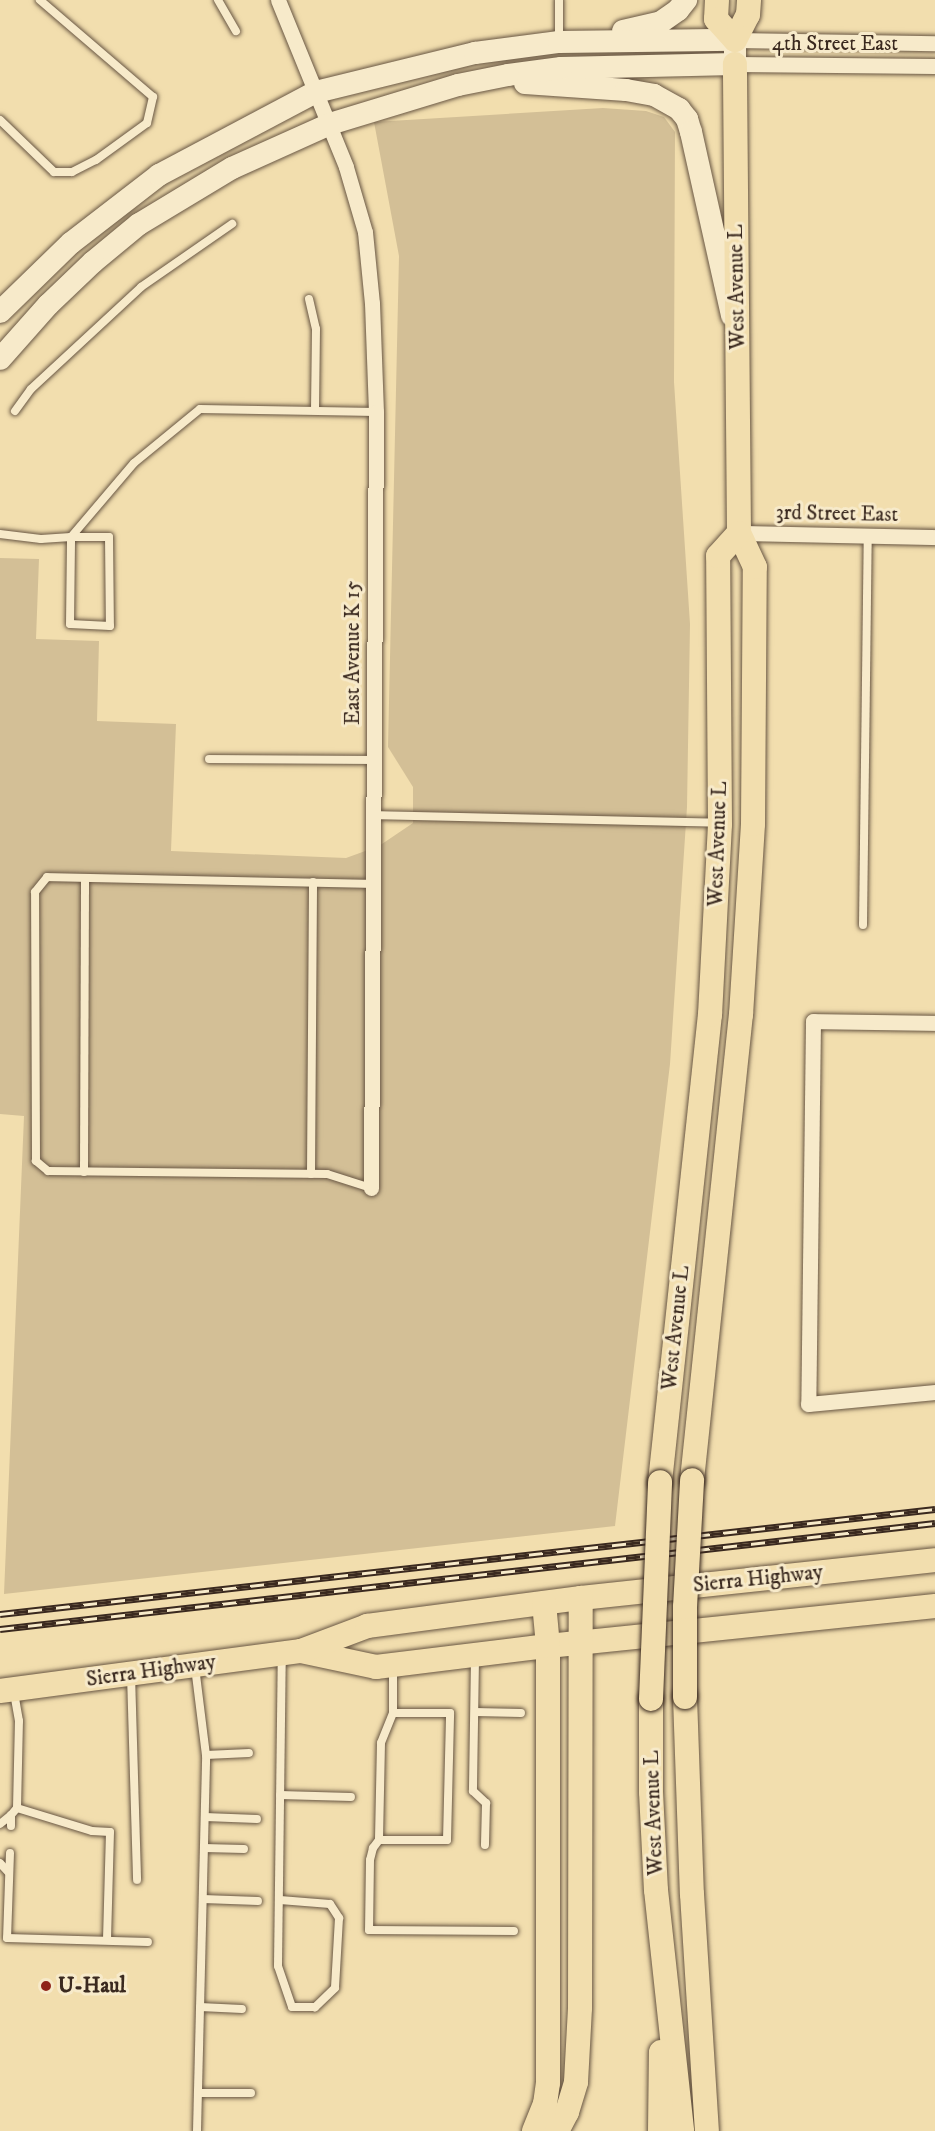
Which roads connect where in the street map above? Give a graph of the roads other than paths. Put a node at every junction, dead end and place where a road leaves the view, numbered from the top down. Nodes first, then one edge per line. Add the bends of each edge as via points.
1 (40, 0) edge
2 (218, 0) edge
3 (278, 0) edge
4 (559, 0) edge
5 (686, 0) edge
6 (717, 0) edge
7 (749, 0) edge
8 (236, 31) dead end
9 (735, 40) junction
10 (559, 42) junction
11 (935, 43) edge
12 (735, 64) junction
13 (935, 66) edge
14 (458, 85) junction
15 (316, 92) junction
16 (0, 120) edge
17 (330, 124) junction
18 (232, 224) dead end
19 (309, 299) dead end
20 (0, 312) edge
21 (737, 338) junction
22 (0, 359) edge
23 (315, 410) junction
24 (15, 411) dead end
25 (376, 412) junction
26 (739, 533) junction
27 (0, 534) edge
28 (868, 535) junction
29 (71, 537) junction
30 (935, 537) edge
31 (209, 759) dead end
32 (373, 760) junction
33 (373, 815) junction
34 (720, 824) junction
35 (85, 878) junction
36 (313, 882) junction
37 (372, 884) junction
38 (863, 925) dead end
39 (935, 1023) edge
40 (84, 1172) junction
41 (311, 1174) junction
42 (371, 1188) joint
43 (935, 1392) edge
44 (935, 1560) edge
45 (581, 1598) junction
46 (544, 1603) junction
47 (935, 1606) edge
48 (582, 1644) junction
49 (548, 1646) junction
50 (292, 1653) junction
51 (475, 1654) junction
52 (393, 1664) junction
53 (195, 1665) junction
54 (131, 1674) junction
55 (7, 1691) edge
56 (475, 1712) junction
57 (393, 1713) junction
58 (521, 1713) dead end
59 (249, 1753) dead end
60 (206, 1755) junction
61 (280, 1795) junction
62 (351, 1797) dead end
63 (17, 1808) junction
64 (11, 1815) junction
65 (205, 1817) junction
66 (257, 1819) dead end
67 (0, 1824) edge
68 (11, 1826) dead end
69 (379, 1840) junction
70 (485, 1845) dead end
71 (204, 1848) junction
72 (244, 1849) dead end
73 (10, 1853) dead end
74 (0, 1863) edge
75 (9, 1873) junction
76 (137, 1880) dead end
77 (692, 1894) junction
78 (203, 1899) junction
79 (280, 1900) junction
80 (258, 1901) dead end
81 (514, 1931) dead end
82 (662, 1936) junction
83 (106, 1940) junction
84 (148, 1942) dead end
85 (200, 2007) junction
86 (242, 2009) dead end
87 (198, 2093) junction
88 (251, 2093) dead end
89 (197, 2131) edge
90 (534, 2131) edge
91 (557, 2131) edge
92 (660, 2131) edge
93 (682, 2131) edge
94 (707, 2131) edge
95 (724, 2131) edge

1 - 16 lane via 153,97 147,123 96,160 72,172 54,172
2 - 8 lane
3 - 15 street, East Avenue K 15
4 - 10 lane
5 - 10 main road via 671,16 652,26
6 - 9 main road via 716,19
7 - 9 main road, West Avenue L via 748,15
9 - 10 main road
9 - 11 street, 4th Street East
9 - 12 main road, West Avenue L
10 - 15 main road via 475,53
12 - 13 street, 4th Street East
12 - 14 main road via 561,68
12 - 21 main road, West Avenue L
14 - 17 main road
14 - 21 main road via 532,83 626,90 654,95 679,109 691,132
15 - 17 street, East Avenue K 15
15 - 20 main road via 159,175 71,243
17 - 22 main road via 232,168 139,224 48,305
17 - 25 street, East Avenue K 15 via 365,232
18 - 24 lane via 141,287 31,390
19 - 23 lane via 316,329
21 - 26 main road, West Avenue L
23 - 25 lane
23 - 29 lane via 200,409 134,463
25 - 32 street, East Avenue K 15
26 - 28 street, 3rd Street East
26 - 34 main road, West Avenue L via 718,556
26 - 77 main road, West Avenue L, bridge via 755,567 753,824 741,1015 692,1480 685,1607
27 - 29 lane via 41,539
28 - 30 street, 3rd Street East
28 - 38 lane
29 - 29 lane via 70,624 110,626 109,537
31 - 32 lane
32 - 33 street, East Avenue K 15
33 - 34 lane
33 - 37 street, East Avenue K 15
34 - 82 main road, West Avenue L, bridge via 710,1015 660,1482 651,1792
35 - 36 lane
35 - 40 lane
35 - 40 lane via 46,877 35,892 36,1161 48,1171
36 - 37 lane
36 - 41 lane
37 - 42 street, East Avenue K 15
39 - 43 street via 813,1022 808,1404
40 - 41 lane
41 - 42 lane via 327,1174
44 - 45 main road, Sierra Highway
45 - 46 main road, Sierra Highway
45 - 48 main road
46 - 49 main road
46 - 50 main road, Sierra Highway via 367,1626
47 - 48 main road
48 - 49 main road, Sierra Highway
48 - 91 main road via 576,2082
49 - 51 main road, Sierra Highway
49 - 90 main road via 548,2083
50 - 52 main road, Sierra Highway via 376,1667
50 - 53 main road, Sierra Highway
50 - 61 lane
51 - 52 main road, Sierra Highway
51 - 56 lane
52 - 57 lane
53 - 54 main road, Sierra Highway
53 - 60 lane
54 - 55 main road, Sierra Highway
54 - 76 lane
55 - 63 lane via 19,1721
56 - 58 lane
56 - 70 lane via 473,1791 486,1803
57 - 69 lane via 381,1743
57 - 69 lane via 450,1713 447,1840
59 - 60 lane
60 - 65 lane
61 - 62 lane
61 - 79 lane
63 - 64 lane
63 - 83 lane via 92,1832 110,1832
64 - 67 lane
64 - 68 lane
65 - 66 lane
65 - 71 lane
69 - 81 lane via 370,1860 369,1930
71 - 72 lane
71 - 78 lane
73 - 75 lane
74 - 75 lane
75 - 83 lane via 7,1938
77 - 94 main road, West Avenue L
77 - 95 main road
78 - 80 lane
78 - 85 lane
79 - 79 lane via 278,1966 292,2007 315,2007 335,1988 339,1918 330,1904
82 - 92 main road
82 - 93 main road, West Avenue L
83 - 84 lane
85 - 86 lane
85 - 87 lane
87 - 88 lane
87 - 89 lane

